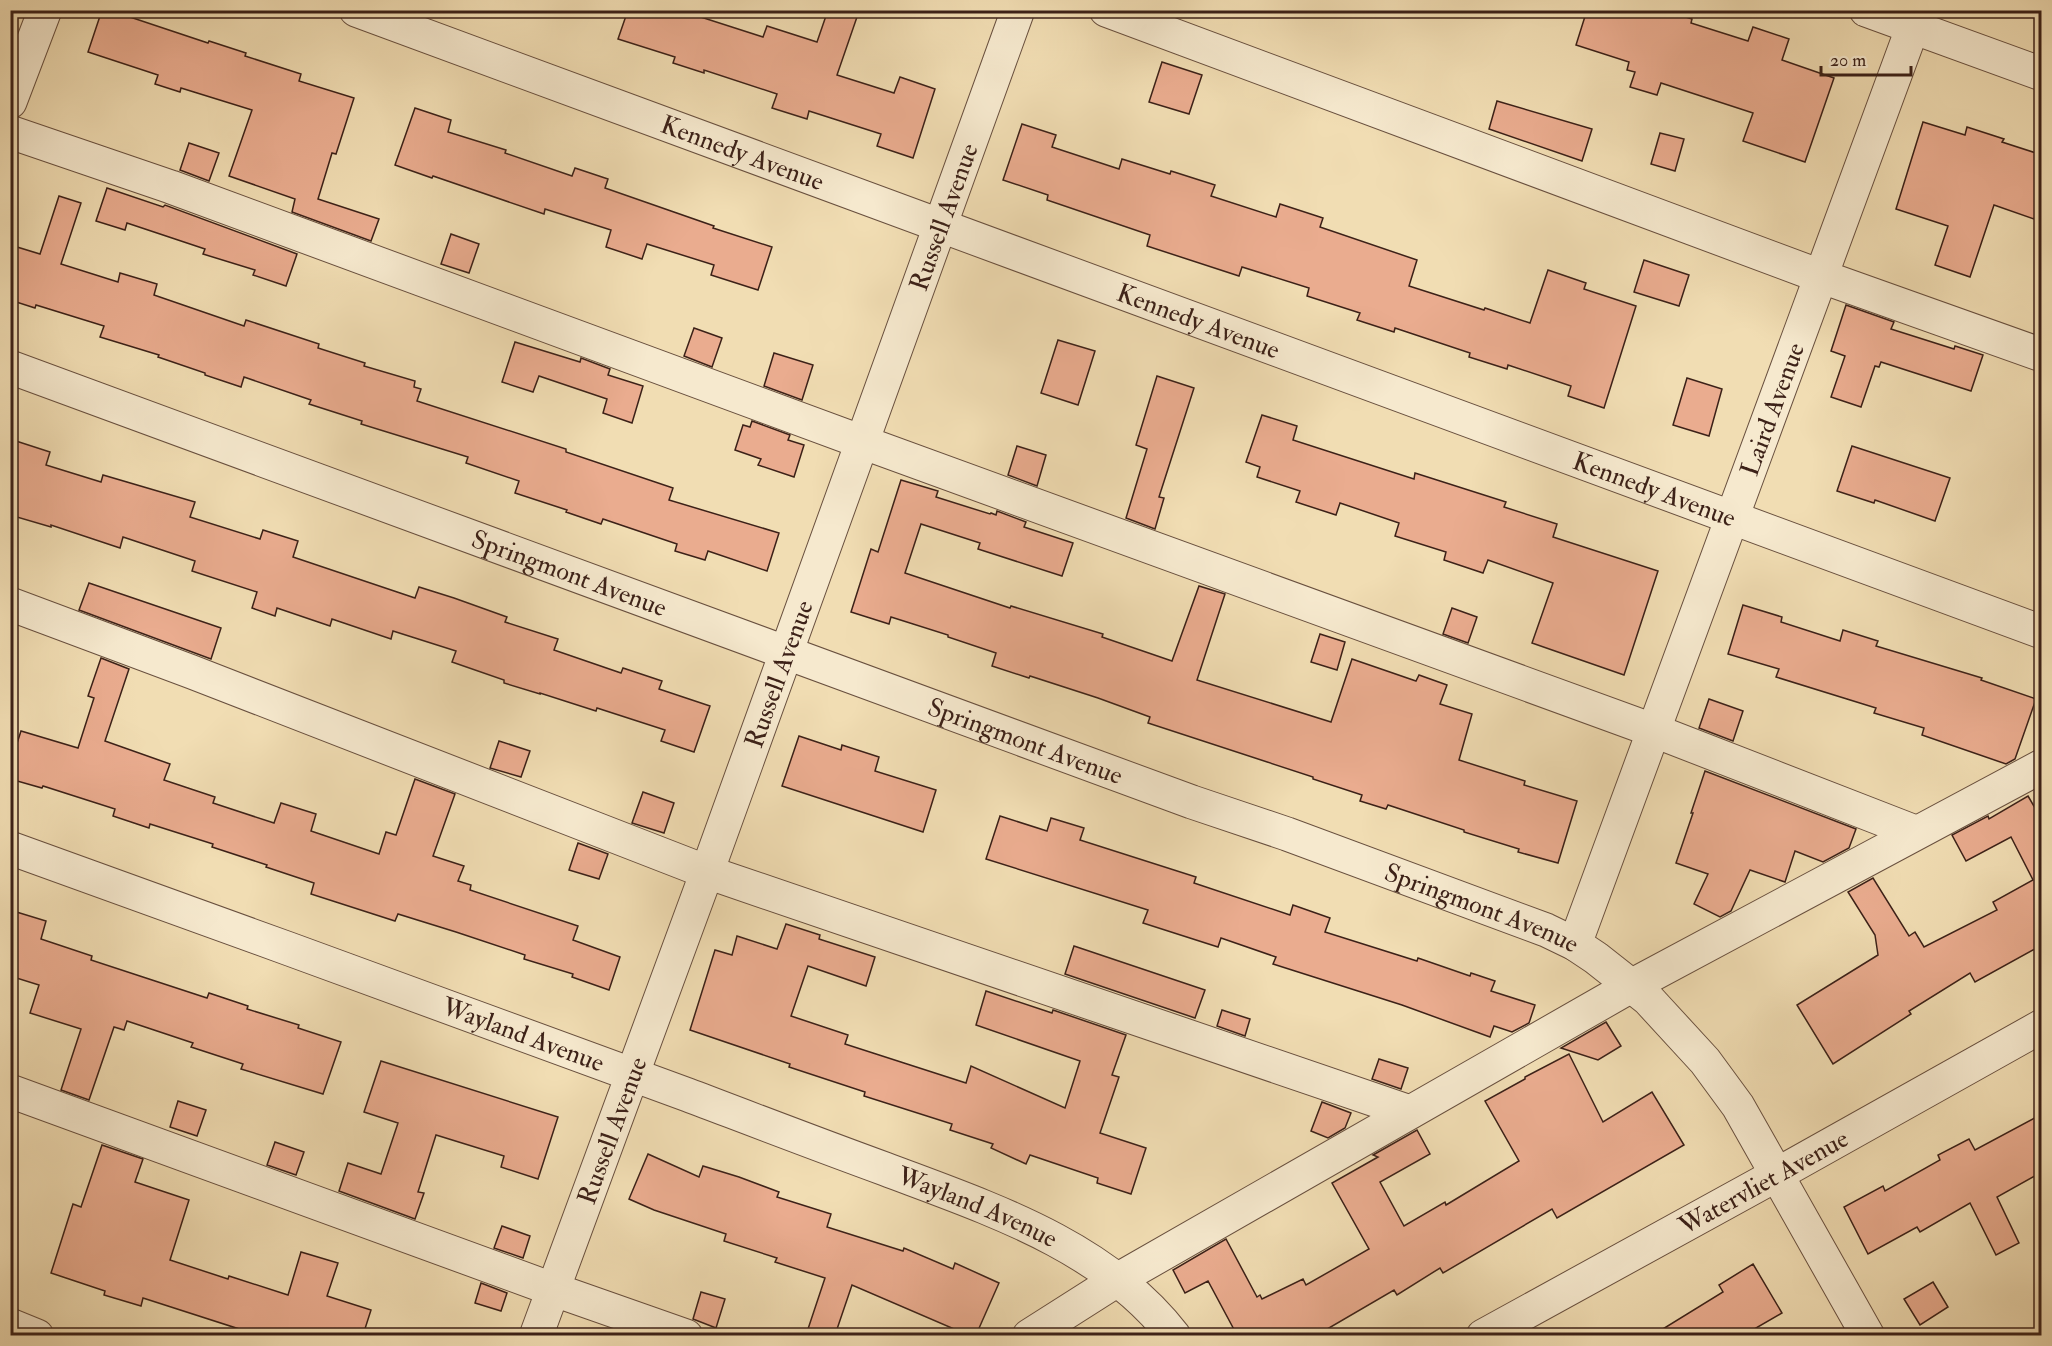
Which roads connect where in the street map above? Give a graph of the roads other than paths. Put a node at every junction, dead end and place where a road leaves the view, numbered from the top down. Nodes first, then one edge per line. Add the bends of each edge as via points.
1 (45, 10) edge
2 (356, 10) edge
3 (1018, 10) edge
4 (1106, 10) edge
5 (1866, 10) edge
6 (1916, 19) edge
7 (2042, 74) edge
8 (10, 102) edge
9 (10, 132) edge
10 (941, 227) junction
11 (1820, 276) junction
12 (2042, 355) edge
13 (10, 367) edge
14 (862, 442) junction
15 (1732, 519) junction
16 (10, 604) edge
17 (2042, 632) edge
18 (786, 653) junction
19 (1655, 730) junction
20 (2042, 766) edge
21 (1916, 832) junction
22 (10, 848) edge
23 (707, 872) junction
24 (1575, 944) junction
25 (1631, 986) junction
26 (2042, 1026) edge
27 (632, 1074) junction
28 (10, 1091) edge
29 (1410, 1112) junction
30 (1776, 1175) junction
31 (1118, 1280) junction
32 (552, 1289) junction
33 (10, 1325) edge
34 (36, 1335) edge
35 (536, 1335) edge
36 (686, 1335) edge
37 (1029, 1335) edge
38 (1174, 1335) edge
39 (1483, 1335) edge
40 (1868, 1335) edge

1 - 8 street
2 - 10 street, Kennedy Avenue
3 - 10 street, Russell Avenue
4 - 11 street
5 - 6 street
6 - 7 street
6 - 11 street, Laird Avenue
9 - 14 street via 194,195
10 - 14 street, Russell Avenue
10 - 15 street, Kennedy Avenue
11 - 12 street
11 - 15 street, Laird Avenue
13 - 18 street, Springmont Avenue
14 - 18 street, Russell Avenue
14 - 19 street
15 - 17 street, Kennedy Avenue
15 - 19 street, Laird Avenue
16 - 23 street
18 - 23 street, Russell Avenue
18 - 24 street, Springmont Avenue via 1287,834
19 - 21 street
19 - 24 street, Laird Avenue
20 - 21 street
21 - 25 street
22 - 27 street, Wayland Avenue
23 - 27 street, Russell Avenue
23 - 29 street
24 - 25 street, Springmont Avenue
25 - 29 street
25 - 30 street, Springmont Avenue via 1705,1061 1738,1106
26 - 30 street, Watervliet Avenue
27 - 31 street, Wayland Avenue via 1036,1229
27 - 32 street, Russell Avenue
28 - 32 street
29 - 31 street
30 - 39 street, Watervliet Avenue
30 - 40 street, Springmont Avenue
31 - 37 street
31 - 38 street, Wayland Avenue
32 - 35 street, Russell Avenue
32 - 36 street
33 - 34 street

